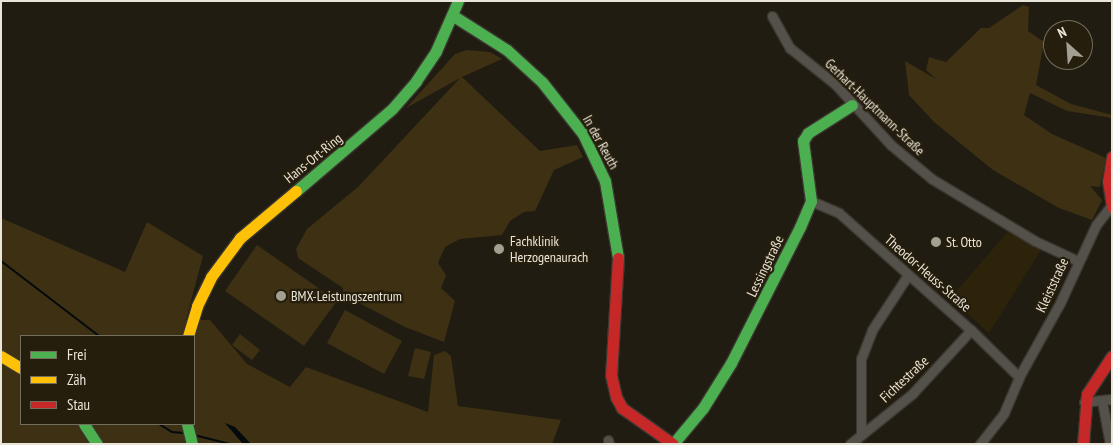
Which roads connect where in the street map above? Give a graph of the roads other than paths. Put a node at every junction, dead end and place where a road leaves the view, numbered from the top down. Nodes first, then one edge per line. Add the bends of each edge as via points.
1 (458, 1) edge
2 (452, 15) junction
3 (772, 16) dead end
4 (852, 105) junction
5 (1112, 157) edge
6 (811, 201) junction
7 (1112, 206) edge
8 (1078, 260) junction
9 (908, 275) junction
10 (971, 330) junction
11 (188, 335) edge
12 (1, 356) edge
13 (1112, 356) edge
14 (20, 367) edge
15 (1019, 377) junction
16 (1112, 398) edge
17 (1102, 401) junction
18 (1084, 402) junction
19 (85, 425) edge
20 (187, 425) edge
21 (861, 435) junction
22 (97, 444) edge
23 (192, 444) edge
24 (673, 444) edge
25 (850, 444) edge
26 (980, 444) edge
27 (1083, 444) edge
28 (1110, 444) edge

1 - 2 street, Hans-Ort-Ring
2 - 11 street, Hans-Ort-Ring via 436,51 416,82 392,108 240,238 197,306
2 - 24 street, In der Reuth via 507,50 542,82 583,134 605,181 618,257 612,375 616,397 622,408
3 - 4 street, Gerhart-Hauptmann-Straße via 790,48 836,84
4 - 6 street via 808,133 803,141
4 - 8 street, Gerhart-Hauptmann-Straße via 891,145 932,178 1035,241
5 - 7 street via 1108,181
6 - 9 street, Theodor-Heuss-Straße via 839,213
6 - 24 street, Lessingstraße via 732,363
7 - 8 street, Kleiststraße via 1101,216
8 - 15 street, Kleiststraße via 1060,303
9 - 10 street, Theodor-Heuss-Straße
9 - 21 street via 872,330 861,359
10 - 15 street, Theodor-Heuss-Straße
10 - 21 street, Fichtestraße via 912,394
12 - 14 street
13 - 18 street
15 - 26 street, Kleiststraße via 1004,413
16 - 17 street
17 - 18 street
17 - 28 street
18 - 27 street
19 - 22 street
20 - 23 street
21 - 25 street, Fichtestraße

